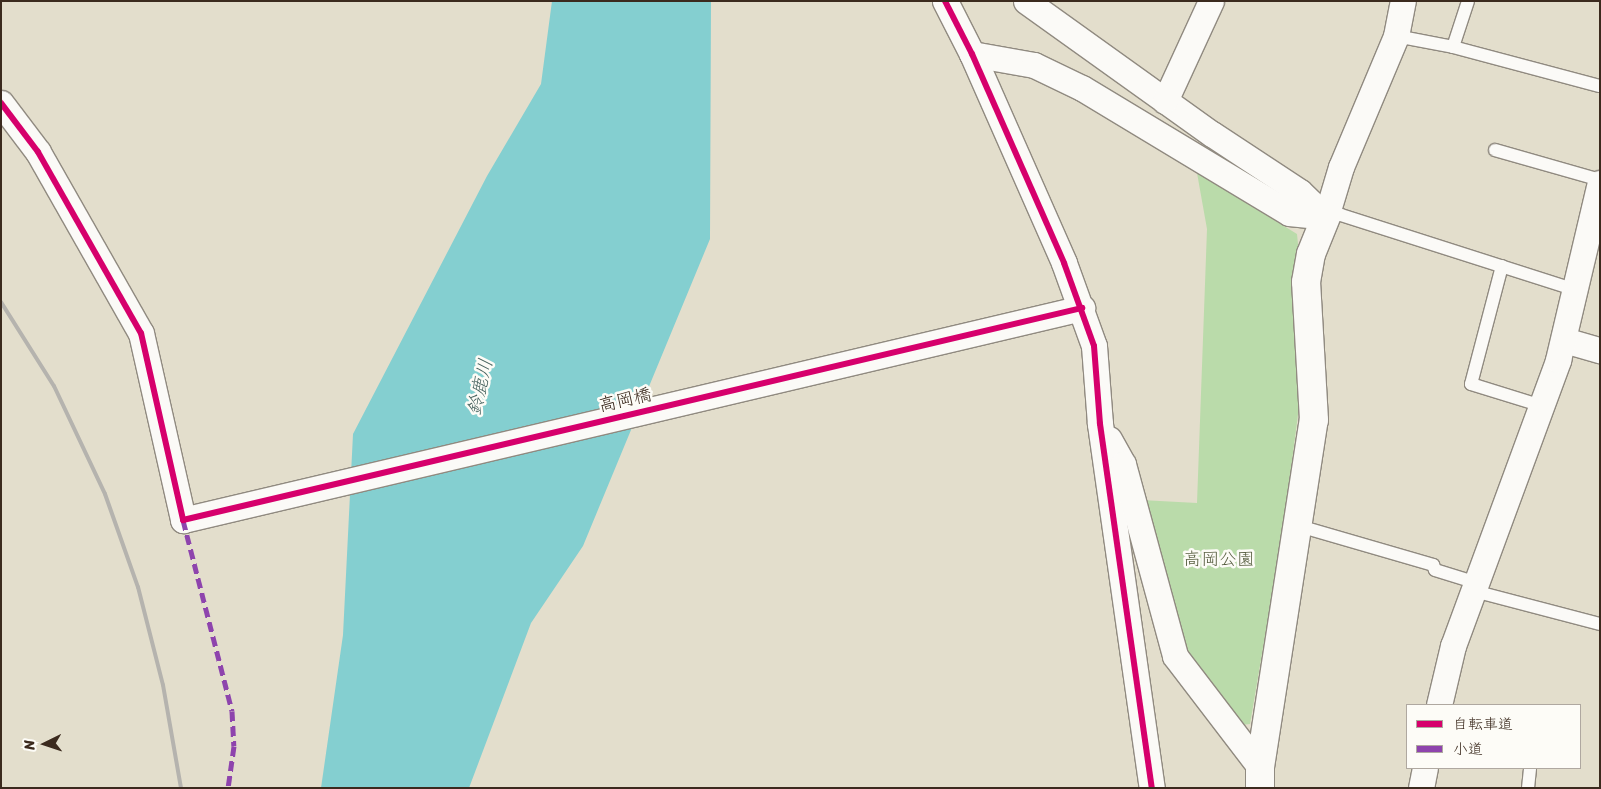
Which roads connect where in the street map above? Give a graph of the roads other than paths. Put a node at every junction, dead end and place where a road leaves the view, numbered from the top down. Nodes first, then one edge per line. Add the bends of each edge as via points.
1 (945, 1) edge
2 (1211, 1) edge
3 (1403, 1) edge
4 (1468, 1) edge
5 (1034, 4) edge
6 (1396, 36) junction
7 (1453, 47) junction
8 (972, 54) junction
9 (1600, 86) edge
10 (1165, 101) junction
11 (1, 103) edge
12 (1495, 150) dead end
13 (1600, 182) edge
14 (1326, 217) junction
15 (1502, 266) junction
16 (1576, 290) junction
17 (1082, 308) junction
18 (1564, 340) junction
19 (1600, 350) edge
20 (1542, 406) junction
21 (1100, 424) junction
22 (1299, 526) junction
23 (1475, 587) junction
24 (1600, 624) edge
25 (1439, 704) edge
26 (1425, 769) edge
27 (1530, 769) edge
28 (1260, 777) edge
29 (1152, 788) edge
30 (1421, 788) edge
31 (1528, 788) edge

1 - 8 street
2 - 10 street
3 - 6 street
4 - 7 lane
5 - 10 street
6 - 7 lane
6 - 14 street via 1341,168
7 - 9 lane
8 - 14 street via 1034,65 1082,88 1289,214
8 - 17 street
10 - 14 street via 1300,192
11 - 17 street, 高岡橋 via 38,152 141,333 182,520
12 - 13 lane
13 - 16 street
14 - 15 lane via 1341,214
14 - 22 street via 1311,254 1306,282 1314,420
15 - 16 lane
15 - 20 lane via 1471,384
16 - 18 street
17 - 21 street via 1094,346
18 - 19 street
18 - 20 street
20 - 23 street
21 - 28 street via 1123,464 1175,656
21 - 29 street
22 - 23 lane via 1433,565 1435,570
22 - 28 street
23 - 24 lane
23 - 25 street via 1453,646
26 - 30 street
27 - 31 lane

